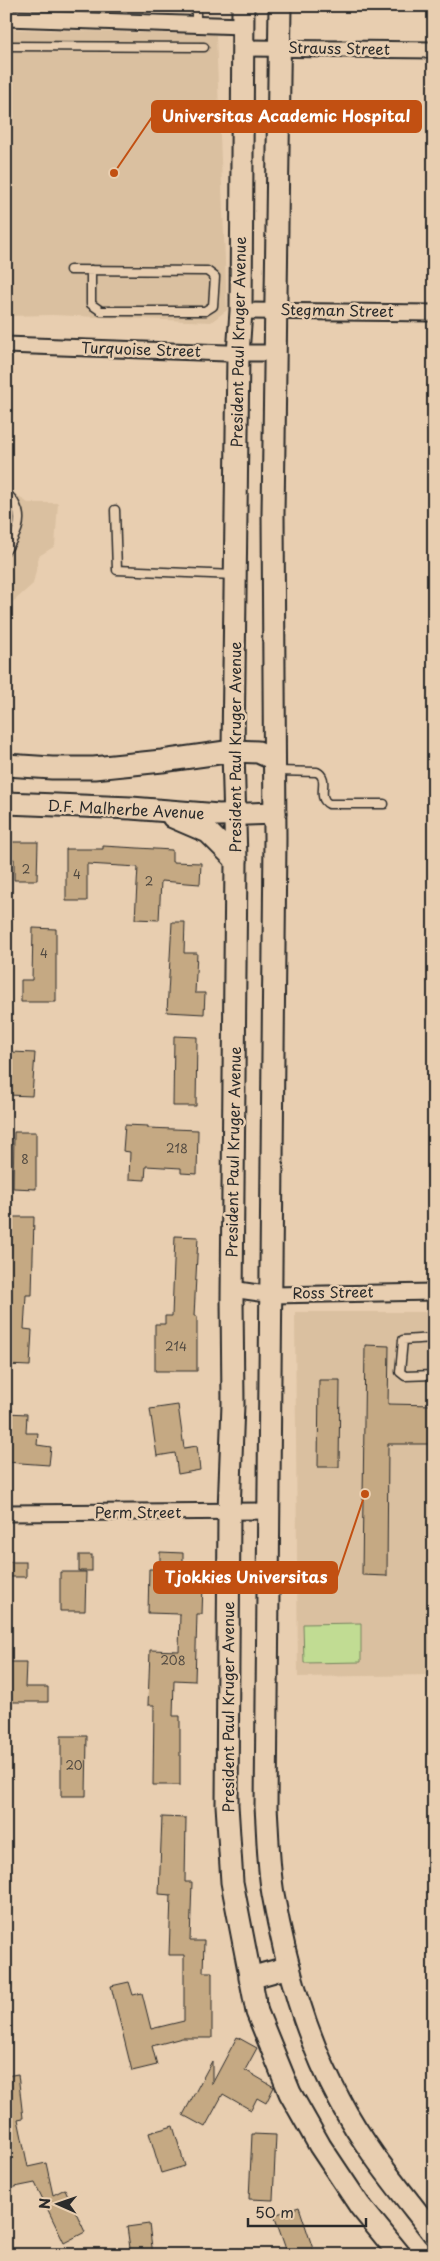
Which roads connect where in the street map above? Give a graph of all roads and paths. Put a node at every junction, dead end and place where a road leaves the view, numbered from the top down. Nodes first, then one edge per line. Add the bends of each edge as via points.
1 (196, 6) edge
2 (280, 6) edge
3 (243, 16) edge
4 (6, 18) edge
5 (196, 23) junction
6 (6, 46) edge
7 (204, 47) dead end
8 (244, 48) junction
9 (280, 48) junction
10 (434, 50) edge
11 (70, 270) dead end
12 (91, 270) junction
13 (277, 310) junction
14 (241, 311) junction
15 (434, 313) edge
16 (6, 345) edge
17 (276, 353) junction
18 (238, 354) junction
19 (6, 494) edge
20 (115, 510) dead end
21 (6, 550) edge
22 (236, 575) junction
23 (233, 751) junction
24 (6, 765) edge
25 (275, 765) junction
26 (6, 803) edge
27 (384, 804) dead end
28 (158, 811) junction
29 (275, 813) junction
30 (236, 816) junction
31 (236, 860) junction
32 (232, 1289) junction
33 (434, 1292) edge
34 (272, 1295) junction
35 (434, 1338) edge
36 (434, 1375) edge
37 (229, 1511) junction
38 (270, 1511) junction
39 (6, 1513) edge
40 (289, 1966) junction
41 (250, 1978) junction
42 (434, 2234) edge
43 (400, 2255) edge

1 - 5 lane
2 - 9 street
3 - 5 street
3 - 8 street, President Paul Kruger Avenue
4 - 5 street
6 - 7 lane
8 - 9 street, Strauss Street
8 - 14 street, President Paul Kruger Avenue
9 - 10 street, Strauss Street
9 - 13 street
11 - 12 lane
12 - 12 lane via 207,271 216,277 213,306 205,311 101,310 92,304
13 - 14 street, Stegman Street
13 - 15 street, Stegman Street
13 - 17 street
14 - 18 street, President Paul Kruger Avenue
16 - 18 street, Turquoise Street
17 - 18 street, Turquoise Street
17 - 25 street via 273,514
18 - 22 street, President Paul Kruger Avenue
19 - 21 lane via 11,496 20,523
20 - 22 lane via 117,570
22 - 23 street, President Paul Kruger Avenue
23 - 24 street via 94,768
23 - 25 street via 258,752
23 - 30 street, President Paul Kruger Avenue
25 - 27 lane via 321,774 324,778 323,797 330,804
25 - 29 street
26 - 28 street, D.F. Malherbe Avenue
28 - 30 street, D.F. Malherbe Avenue
28 - 31 street via 208,832
29 - 30 street, D.F. Malherbe Avenue
29 - 34 street
30 - 31 street, President Paul Kruger Avenue
31 - 32 street, President Paul Kruger Avenue
32 - 34 street, Ross Street
32 - 37 street, President Paul Kruger Avenue via 233,1404
33 - 34 street, Ross Street
34 - 38 street
35 - 36 lane via 402,1340 400,1372 405,1376
37 - 38 street, Perm Street
37 - 39 street, Perm Street
37 - 41 street, President Paul Kruger Avenue via 227,1805 232,1882
38 - 40 street via 266,1807 273,1892
40 - 41 street
40 - 42 street via 309,2034 341,2103
41 - 43 street, President Paul Kruger Avenue via 257,2012 290,2093 360,2206

